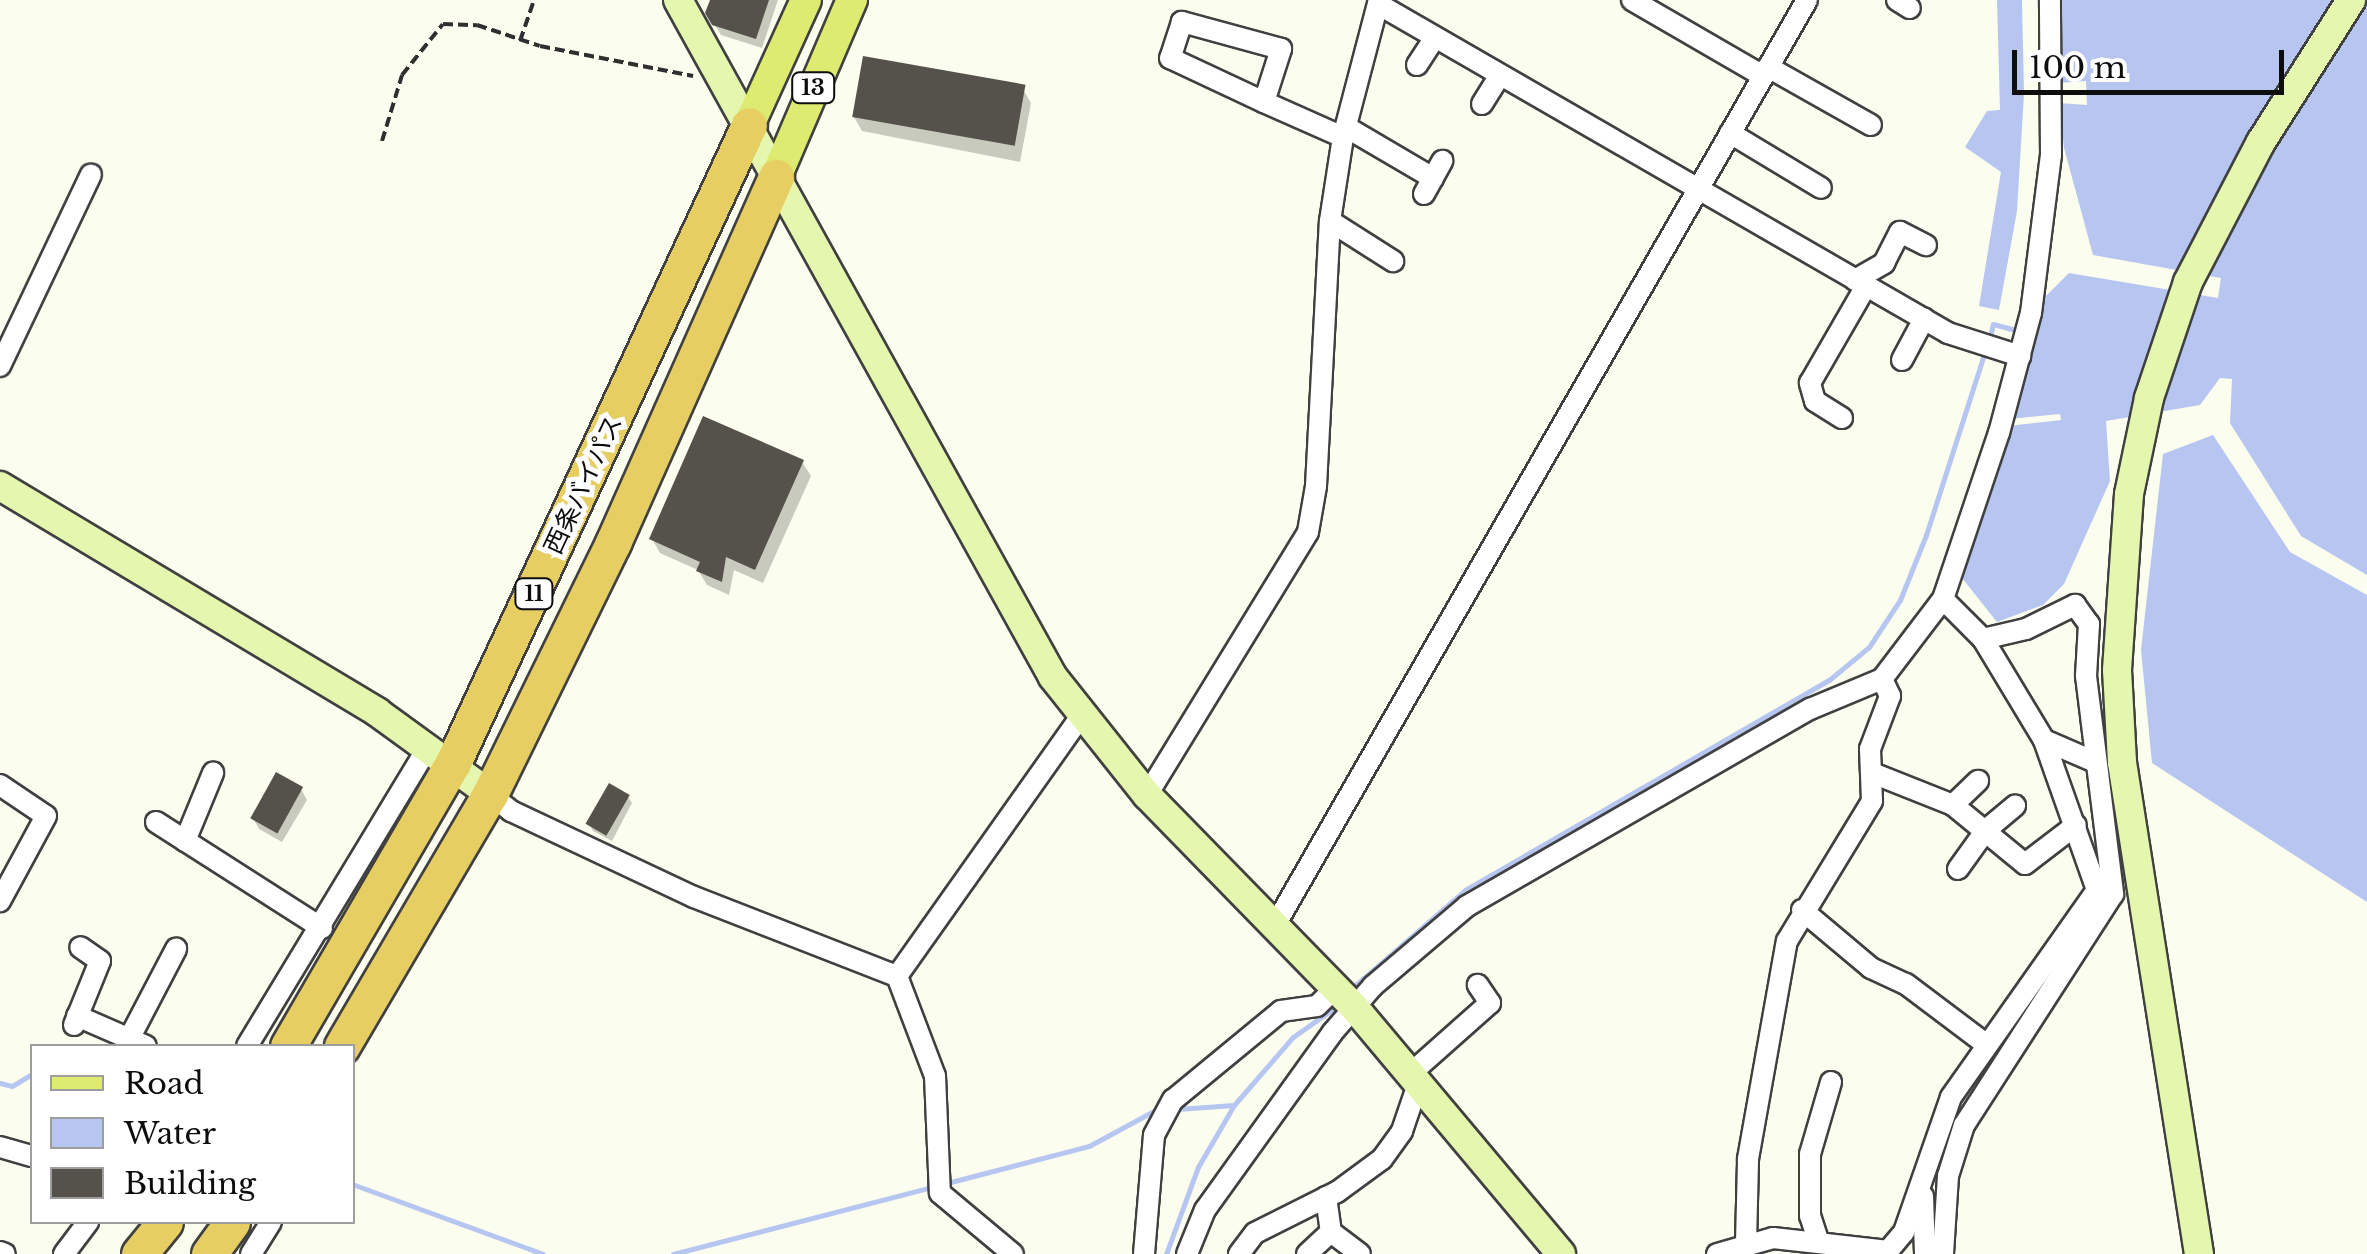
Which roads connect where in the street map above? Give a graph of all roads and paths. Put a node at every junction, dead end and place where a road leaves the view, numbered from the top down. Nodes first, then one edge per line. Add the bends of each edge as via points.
1 (534, 0) edge
2 (678, 0) edge
3 (806, 0) edge
4 (852, 0) edge
5 (1632, 0) edge
6 (2050, 0) edge
7 (2351, 0) edge
8 (1804, 1) edge
9 (1379, 2) edge
10 (1435, 37) junction
11 (520, 40) junction
12 (1417, 65) dead end
13 (717, 72) junction
14 (1765, 72) junction
15 (1500, 75) junction
16 (1264, 102) junction
17 (1482, 104) dead end
18 (749, 125) junction
19 (1871, 125) dead end
20 (1344, 132) junction
21 (1730, 133) junction
22 (382, 141) dead end
23 (91, 174) dead end
24 (776, 177) junction
25 (1433, 178) dead end
26 (1821, 188) dead end
27 (1697, 190) junction
28 (1330, 222) junction
29 (1926, 245) dead end
30 (1394, 261) dead end
31 (1860, 283) junction
32 (1924, 319) junction
33 (2010, 353) junction
34 (1902, 360) dead end
35 (0, 366) edge
36 (1842, 418) dead end
37 (2, 493) edge
38 (1943, 599) junction
39 (1982, 639) junction
40 (1882, 679) junction
41 (1081, 716) junction
42 (2044, 740) junction
43 (441, 754) junction
44 (2095, 762) junction
45 (213, 774) dead end
46 (1875, 774) junction
47 (1978, 781) dead end
48 (0, 785) edge
49 (490, 794) junction
50 (1147, 795) junction
51 (1952, 804) junction
52 (2015, 806) dead end
53 (156, 822) dead end
54 (2076, 825) junction
55 (1986, 830) junction
56 (184, 840) junction
57 (1958, 869) dead end
58 (0, 900) edge
59 (1802, 910) junction
60 (1274, 927) junction
61 (322, 928) junction
62 (80, 947) dead end
63 (176, 950) dead end
64 (896, 976) junction
65 (1478, 985) dead end
66 (1344, 997) junction
67 (1480, 1012) junction
68 (1495, 1031) dead end
69 (137, 1043) edge
70 (248, 1044) edge
71 (289, 1044) edge
72 (343, 1044) edge
73 (1987, 1044) junction
74 (1414, 1079) junction
75 (1831, 1082) dead end
76 (0, 1147) edge
77 (30, 1155) edge
78 (1923, 1189) junction
79 (1326, 1197) junction
80 (86, 1224) edge
81 (163, 1224) edge
82 (174, 1224) edge
83 (231, 1224) edge
84 (270, 1224) edge
85 (1330, 1232) junction
86 (1818, 1240) junction
87 (1746, 1243) junction
88 (64, 1254) edge
89 (139, 1254) edge
90 (156, 1254) edge
91 (210, 1254) edge
92 (251, 1254) edge
93 (1013, 1254) edge
94 (1144, 1254) edge
95 (1187, 1254) edge
96 (1240, 1254) edge
97 (1307, 1254) edge
98 (1360, 1254) edge
99 (1562, 1254) edge
100 (1717, 1254) edge
101 (1925, 1254) edge
102 (1943, 1254) edge
103 (2199, 1254) edge

1 - 11 path
2 - 13 street
3 - 18 main road, 13
4 - 24 main road, 13
5 - 14 street
6 - 33 street via 2050,155
7 - 103 street via 2261,142 2188,282 2150,398 2129,494 2117,670 2122,762
8 - 14 street
9 - 10 street
9 - 20 street
10 - 12 street
10 - 15 street
11 - 13 path via 696,77
11 - 22 path via 477,25 443,24 402,76
13 - 18 street
14 - 19 street
14 - 21 street
15 - 17 street
15 - 27 street
16 - 16 street via 1170,58 1182,22 1281,48
16 - 20 street
18 - 24 street
18 - 43 highway, 西条バイパス / 11
20 - 25 street
20 - 28 street
21 - 26 street
21 - 27 street
23 - 35 street
24 - 41 street via 970,532
24 - 49 highway, 西条バイパス / 11 via 614,543
27 - 31 street
27 - 60 street
28 - 30 street
28 - 50 street via 1308,532
29 - 31 street via 1900,232 1884,264
31 - 32 street
31 - 36 street via 1810,382 1815,401
32 - 33 street
32 - 34 street
33 - 38 street
37 - 43 street
38 - 39 street
38 - 40 street
39 - 42 street
39 - 44 street via 2026,629 2062,606 2082,610 2090,624 2086,676
40 - 46 street via 1890,696 1870,749
40 - 66 street via 1810,709 1576,838
41 - 50 street
41 - 64 street
42 - 44 street
42 - 54 street
43 - 49 street
43 - 61 street
43 - 71 highway, 西条バイパス / 11
44 - 102 street via 2113,894 1964,1125 1948,1176
45 - 56 street
46 - 51 street
46 - 59 street via 1866,814
47 - 51 street
48 - 58 street via 46,816
49 - 64 street via 694,896
49 - 72 highway, 西条バイパス / 11
50 - 60 street
51 - 55 street
52 - 55 street
53 - 56 street
54 - 55 street via 2025,864
54 - 73 street via 2097,890
55 - 57 street
56 - 61 street
59 - 73 street via 1871,968 1906,984
59 - 87 street via 1788,940 1748,1159
60 - 66 street
61 - 70 street
62 - 69 street via 100,961 75,1021
63 - 69 street
64 - 93 street via 935,1076 940,1193
65 - 67 street via 1490,1003
66 - 74 street
66 - 94 street via 1281,1011 1174,1100 1154,1135
66 - 95 street via 1206,1210
67 - 68 street
67 - 74 street
73 - 78 street via 1942,1116
74 - 79 street via 1394,1145
74 - 99 street
75 - 86 street via 1810,1154 1810,1216
76 - 77 street
78 - 86 street via 1888,1251
78 - 101 street
79 - 85 street
79 - 96 street via 1255,1233
80 - 88 street
81 - 89 highway
82 - 90 highway
83 - 91 highway
84 - 92 street
85 - 97 street
85 - 98 street
86 - 87 street
87 - 100 street

